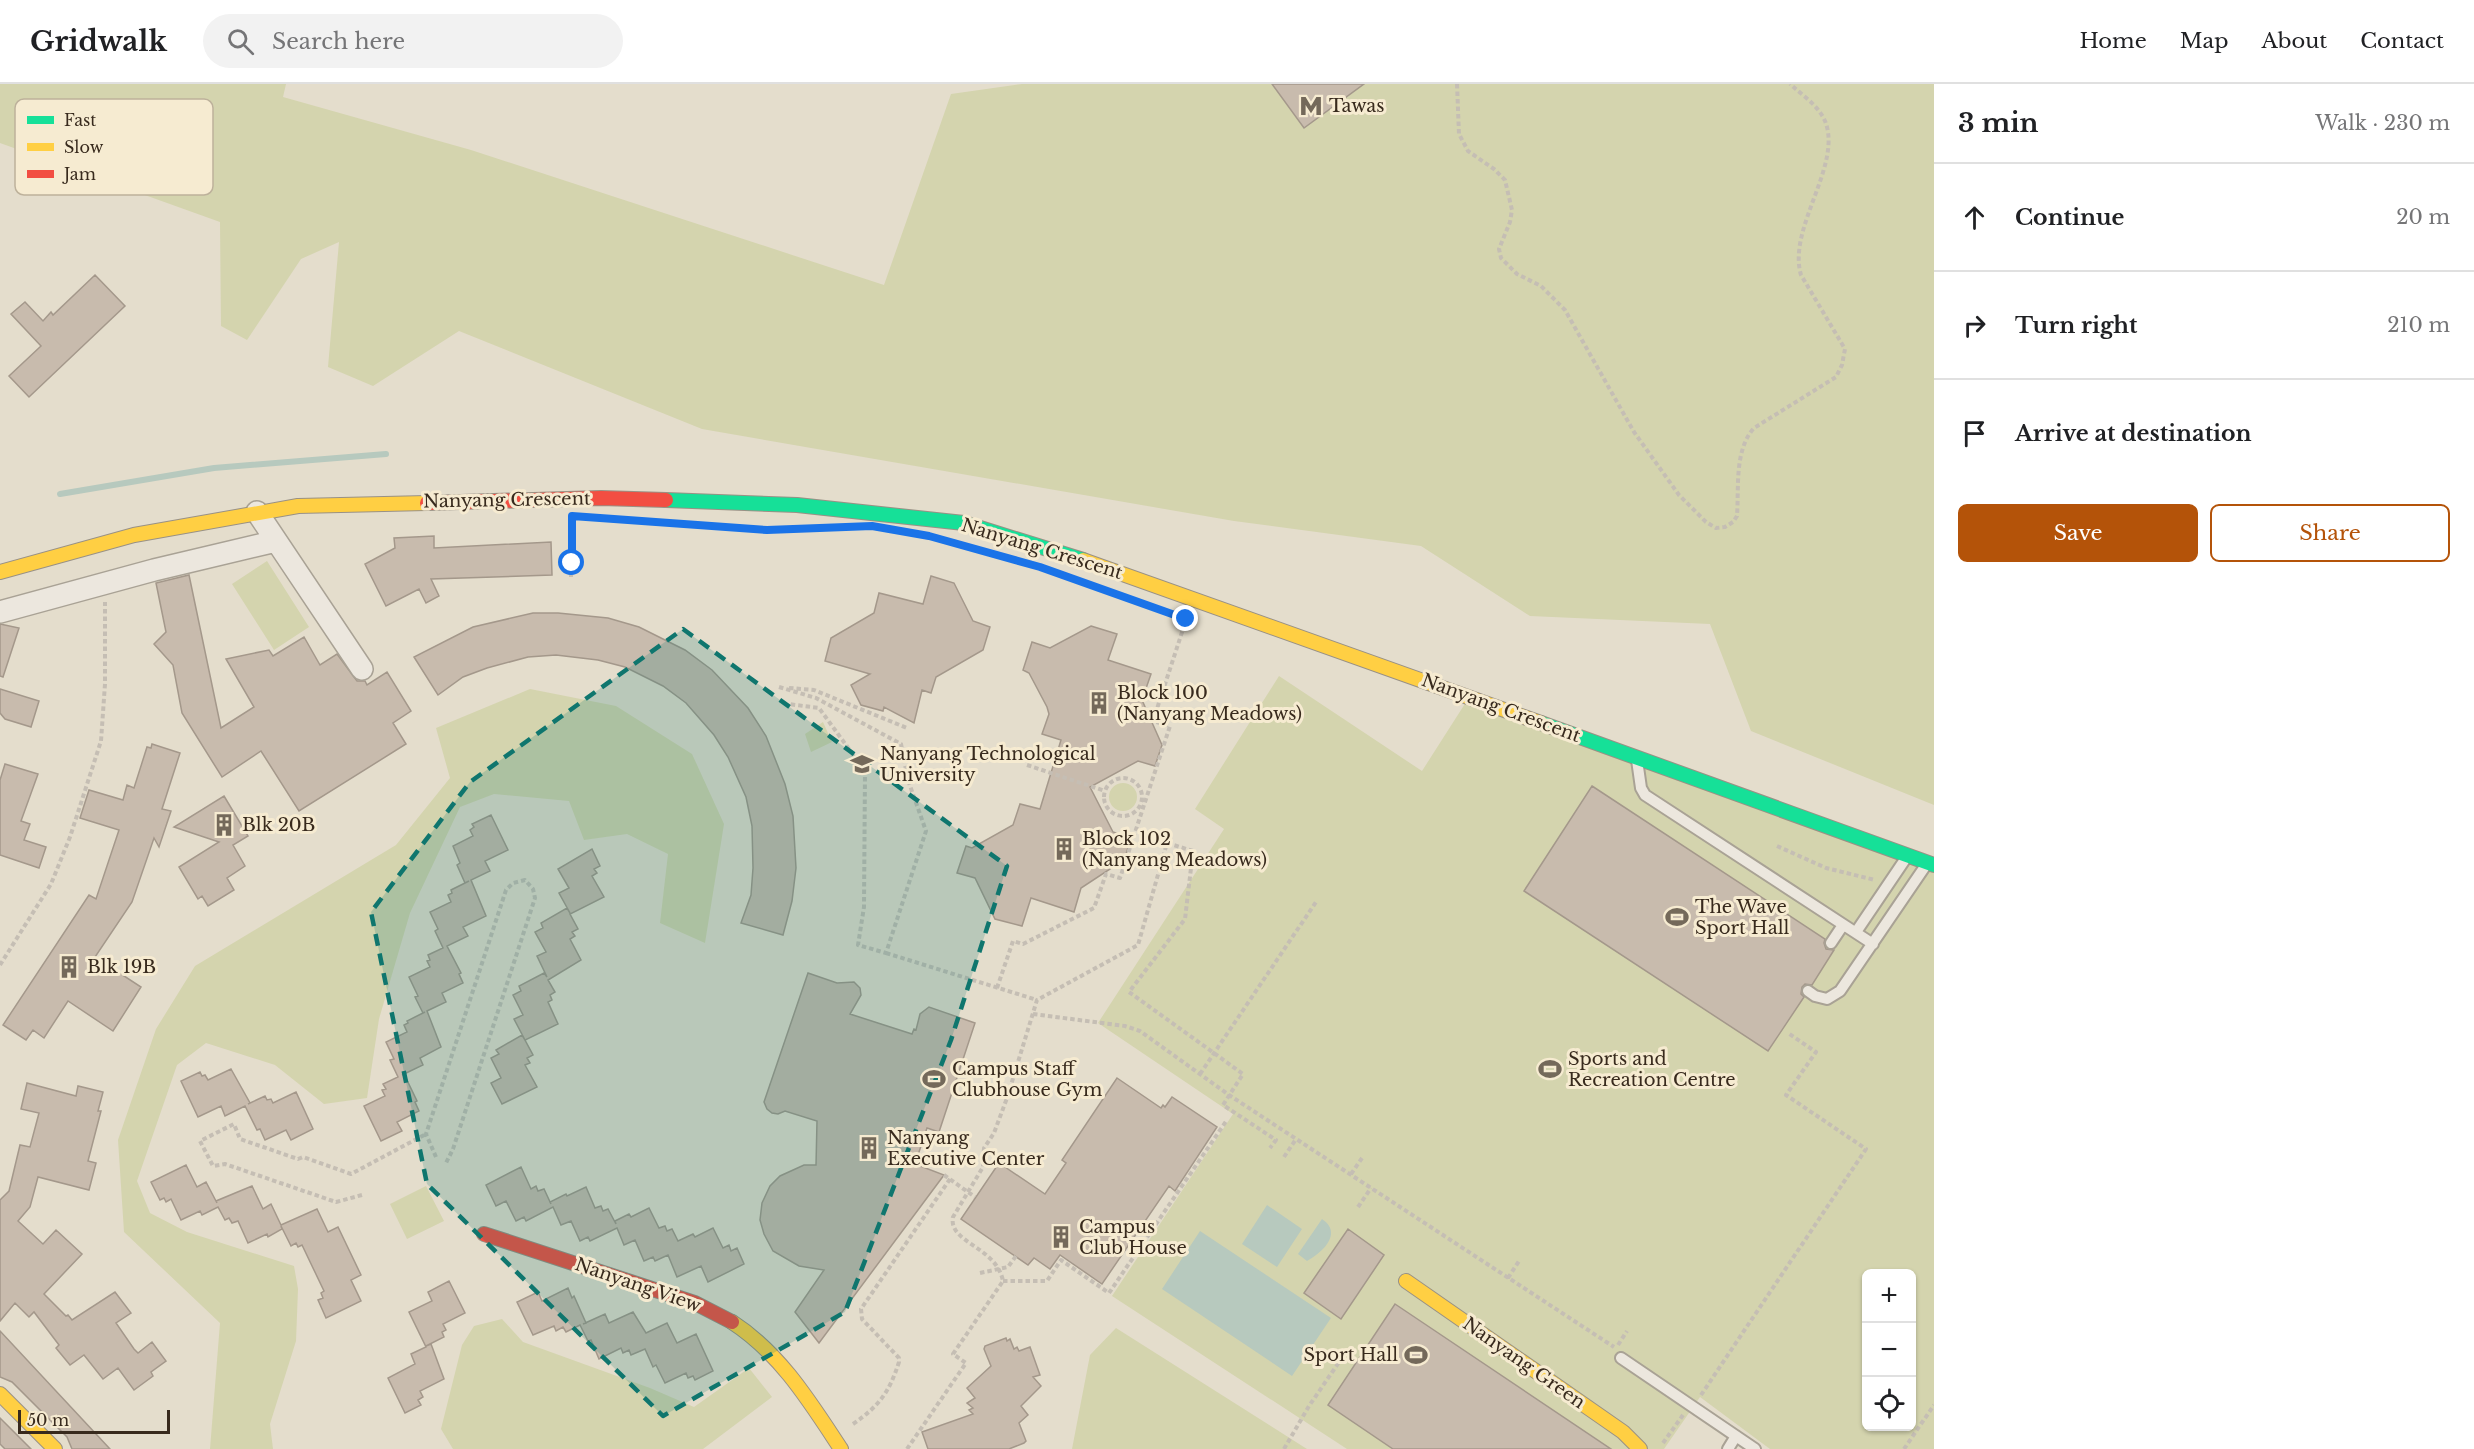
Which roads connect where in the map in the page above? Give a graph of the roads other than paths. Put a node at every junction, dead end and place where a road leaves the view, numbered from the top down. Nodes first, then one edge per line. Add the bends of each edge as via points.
1 (257, 512) junction
2 (276, 541) junction
3 (0, 572) edge
4 (0, 612) edge
5 (362, 669) dead end
6 (1637, 757) junction
7 (1908, 854) junction
8 (1931, 863) edge
9 (1844, 925) junction
10 (1856, 932) junction
11 (1831, 943) dead end
12 (1872, 944) junction
13 (1808, 991) dead end
14 (484, 1234) dead end
15 (1406, 1281) dead end
16 (1621, 1358) dead end
17 (0, 1394) edge
18 (1736, 1436) junction
19 (55, 1449) edge
20 (841, 1449) edge
21 (1640, 1449) edge
22 (1728, 1449) edge
23 (1755, 1449) edge

1 - 2 street
1 - 3 street, Nanyang Crescent via 134,535
1 - 6 street, Nanyang Crescent via 298,506 601,498 797,505 964,523 1161,586
2 - 4 street
2 - 5 street
6 - 7 street, Nanyang Crescent
6 - 9 lane via 1645,795
7 - 8 street, Nanyang Crescent
7 - 10 lane
8 - 12 lane
9 - 10 lane
9 - 11 lane
10 - 12 lane
12 - 13 lane via 1834,996 1823,999
14 - 20 street, Nanyang View via 695,1303 723,1317 752,1336 778,1362
15 - 21 street, Nanyang Green via 1623,1431
16 - 18 lane
17 - 19 street
18 - 22 lane
18 - 23 lane

